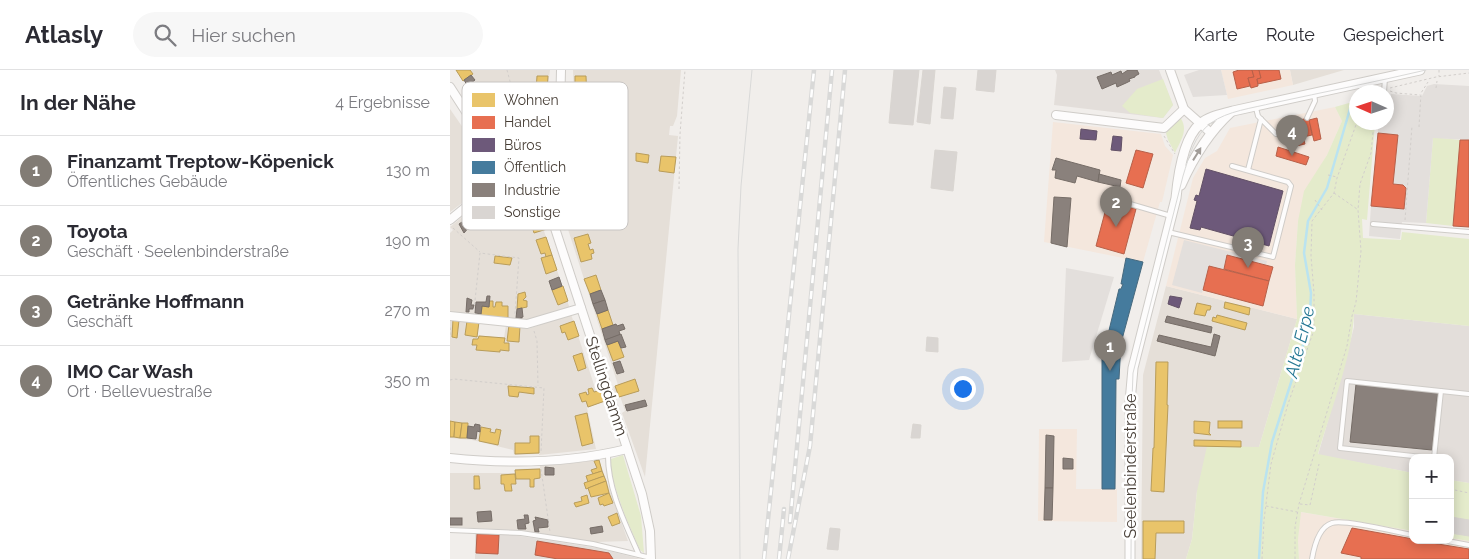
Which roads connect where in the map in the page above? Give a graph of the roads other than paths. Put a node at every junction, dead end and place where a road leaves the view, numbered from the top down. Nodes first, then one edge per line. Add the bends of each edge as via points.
1 (1170, 70) edge
2 (1420, 70) edge
3 (1384, 78) junction
4 (1384, 85) edge
5 (450, 87) edge
6 (1314, 92) junction
7 (462, 105) edge
8 (1256, 105) junction
9 (1184, 109) junction
10 (1233, 110) junction
11 (1056, 115) dead end
12 (1307, 118) dead end
13 (1262, 120) junction
14 (1201, 123) junction
15 (1293, 132) dead end
16 (1211, 133) junction
17 (1232, 166) dead end
18 (1248, 170) junction
19 (1176, 198) junction
20 (1113, 199) dead end
21 (462, 210) edge
22 (1172, 216) junction
23 (450, 220) edge
24 (1373, 224) dead end
25 (556, 230) edge
26 (1168, 232) junction
27 (1469, 232) edge
28 (581, 308) junction
29 (451, 316) edge
30 (1441, 391) junction
31 (1469, 394) edge
32 (627, 449) junction
33 (608, 453) junction
34 (1433, 454) edge
35 (1409, 455) edge
36 (450, 458) edge
37 (450, 530) edge
38 (1409, 534) edge
39 (1454, 542) edge
40 (1469, 545) edge
41 (639, 555) junction
42 (651, 558) edge
43 (1130, 559) edge
44 (1312, 559) edge

1 - 9 street
2 - 3 street
3 - 4 lane
3 - 6 street
5 - 7 street
6 - 8 street
6 - 12 lane via 1316,101
8 - 10 street
8 - 13 lane
9 - 11 street via 1164,128
9 - 14 street
10 - 14 street
10 - 16 street, Seelenbinderstraße
13 - 15 lane via 1276,134
13 - 18 lane
14 - 16 street
14 - 19 street, Seelenbinderstraße via 1187,146
19 -> 16 street, Seelenbinderstraße via 1188,169
17 - 18 lane
18 - 26 lane via 1288,182 1291,186 1273,257
19 - 22 street, Seelenbinderstraße
20 - 22 lane
21 - 23 street
22 - 26 street, Seelenbinderstraße
24 - 27 lane
25 - 28 street, Stellingdamm
26 - 43 street, Seelenbinderstraße via 1131,381
28 - 29 street via 532,324
28 - 32 street, Stellingdamm
30 - 31 lane
30 - 34 lane
30 - 35 lane via 1347,381 1340,448
32 - 33 street
32 - 42 street, Stellingdamm via 645,506
33 - 36 street via 541,461
33 - 41 lane via 608,472
37 - 41 lane via 521,533
38 - 44 lane via 1344,522 1331,524 1314,544
39 - 40 lane
41 - 42 lane

